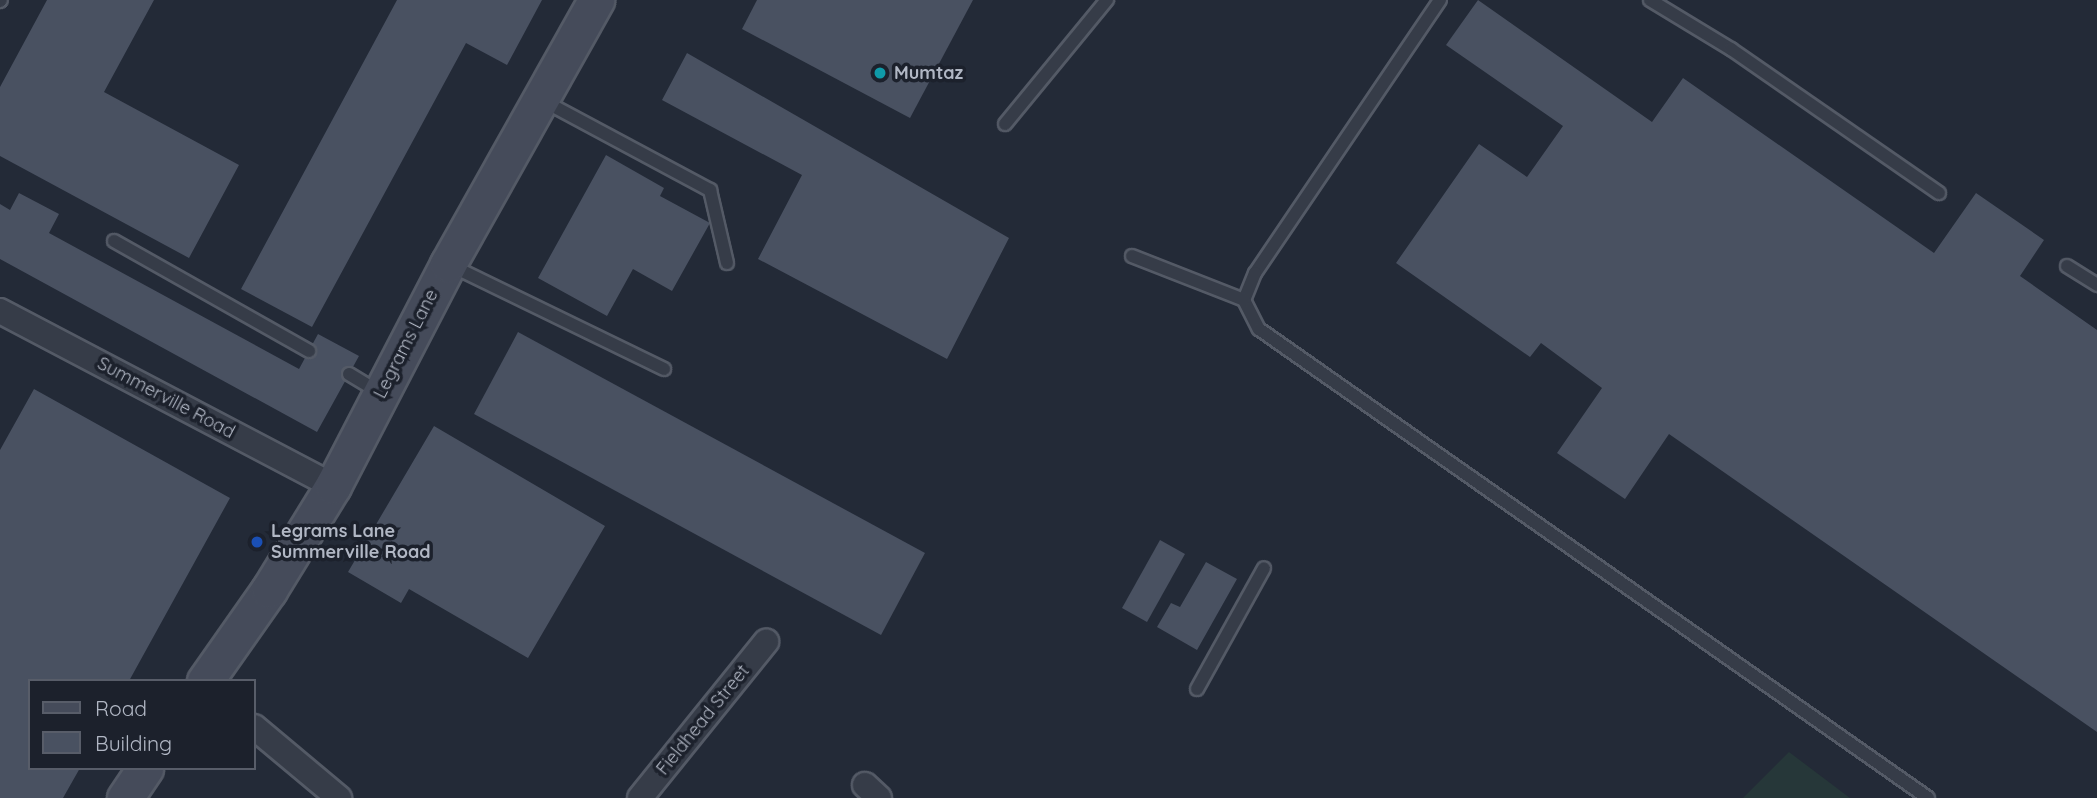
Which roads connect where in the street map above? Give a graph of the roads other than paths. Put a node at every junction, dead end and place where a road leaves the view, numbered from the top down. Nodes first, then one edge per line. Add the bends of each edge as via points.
1 (596, 0) edge
2 (1107, 0) edge
3 (1440, 0) edge
4 (1650, 0) edge
5 (541, 100) junction
6 (1005, 124) dead end
7 (1939, 193) dead end
8 (114, 241) dead end
9 (1132, 256) dead end
10 (727, 263) dead end
11 (448, 264) junction
12 (2067, 266) dead end
13 (2097, 285) edge
14 (1244, 300) junction
15 (0, 311) edge
16 (309, 351) dead end
17 (664, 369) dead end
18 (349, 374) dead end
19 (381, 393) junction
20 (333, 486) junction
21 (1264, 568) dead end
22 (766, 642) dead end
23 (206, 679) edge
24 (1197, 689) dead end
25 (256, 729) edge
26 (144, 770) edge
27 (125, 798) edge
28 (339, 798) edge
29 (640, 798) edge
30 (1928, 798) edge

1 - 5 street, Legrams Lane
2 - 6 lane
3 - 14 lane via 1255,273
4 - 7 lane via 1731,49
5 - 10 lane via 710,190
5 - 11 street, Legrams Lane
8 - 16 lane
9 - 14 lane
11 - 17 lane
11 - 19 street, Legrams Lane
12 - 13 lane
14 - 30 lane via 1259,329 1293,355
15 - 20 street, Summerville Road
18 - 19 lane
19 - 20 street, Legrams Lane
20 - 23 street, Legrams Lane via 269,590
21 - 24 lane
22 - 29 street, Fieldhead Street
25 - 28 street
26 - 27 street

